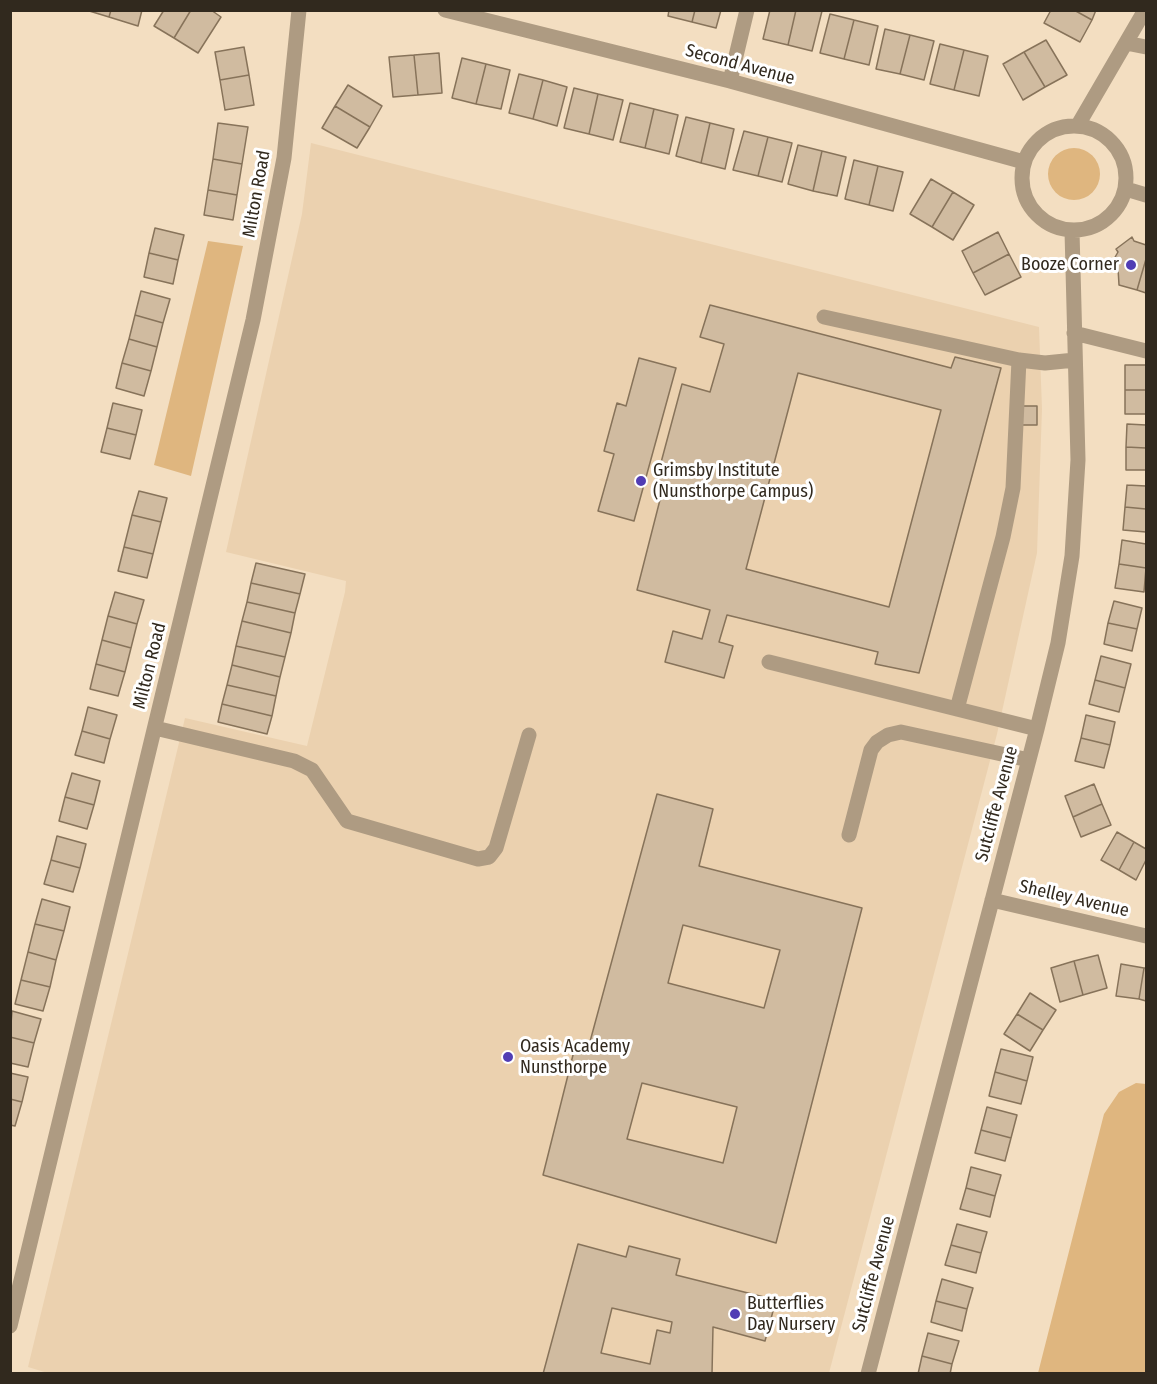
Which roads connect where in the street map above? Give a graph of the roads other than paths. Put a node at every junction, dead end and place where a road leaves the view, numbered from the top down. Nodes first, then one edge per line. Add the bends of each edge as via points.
1 (299, 10) edge
2 (445, 10) edge
3 (747, 10) edge
4 (1145, 10) edge
5 (1126, 43) junction
6 (1146, 47) edge
7 (730, 81) junction
8 (1078, 125) junction
9 (1024, 162) junction
10 (1126, 189) junction
11 (1146, 195) edge
12 (1072, 231) junction
13 (824, 317) dead end
14 (1074, 333) junction
15 (1146, 351) edge
16 (1018, 360) junction
17 (1075, 360) junction
18 (769, 662) dead end
19 (957, 709) junction
20 (155, 728) junction
21 (1037, 729) junction
22 (529, 735) dead end
23 (1029, 760) junction
24 (849, 835) dead end
25 (992, 900) junction
26 (1146, 936) edge
27 (10, 1326) edge
28 (868, 1374) edge

1 - 20 street, Milton Road via 284,158 253,320
2 - 7 street, Second Avenue
3 - 7 street
4 - 5 street
5 - 6 street
5 - 8 street
7 - 9 street, Second Avenue
8 - 9 street via 1047,134
8 - 10 street via 1103,135 1117,147 1124,164
9 - 12 street via 1022,186 1028,203 1054,227
10 - 11 street
10 - 12 street via 1119,206 1106,220
12 - 14 street, Sutcliffe Avenue
13 - 16 street
14 - 15 street
14 - 17 street, Sutcliffe Avenue
16 - 17 street
16 - 19 street via 1013,488
17 - 21 street, Sutcliffe Avenue via 1078,460 1072,556 1058,644
18 - 19 street
19 - 21 street
20 - 22 street via 294,761 312,770 348,821 478,859 489,856 496,848
20 - 27 street, Milton Road
21 - 23 street, Sutcliffe Avenue
23 - 24 street via 901,732 888,735 871,750
23 - 25 street, Sutcliffe Avenue
25 - 26 street, Shelley Avenue
25 - 28 street, Sutcliffe Avenue

